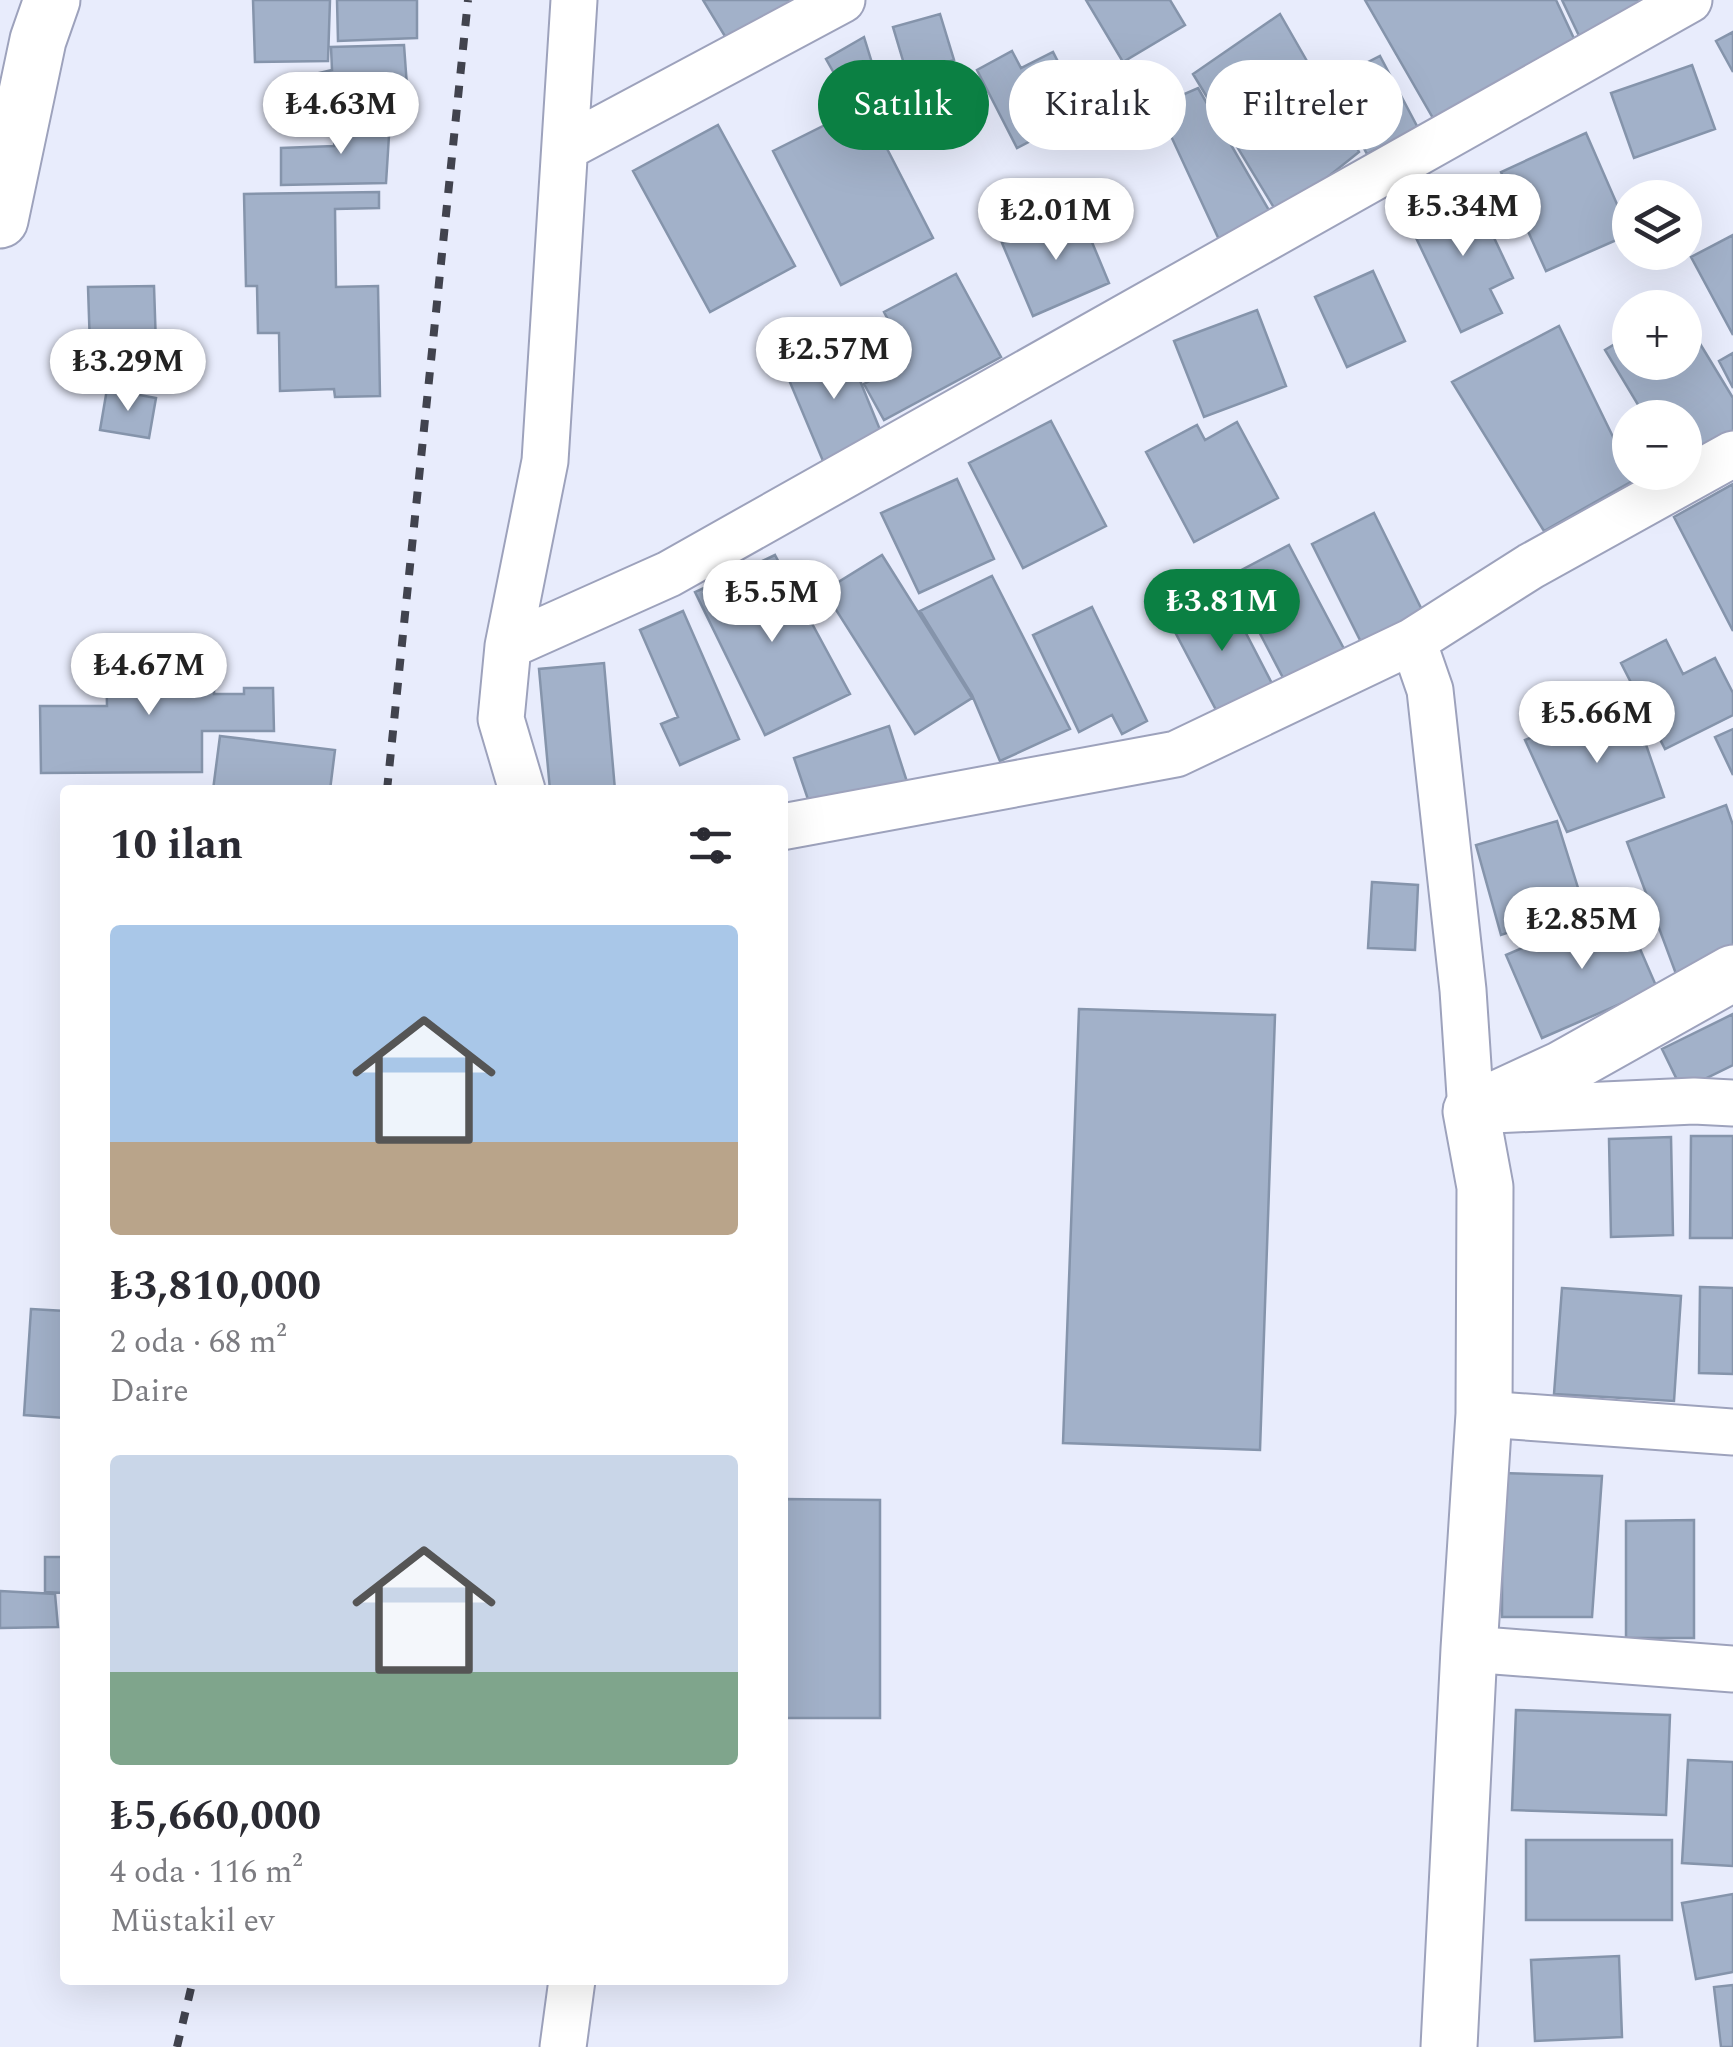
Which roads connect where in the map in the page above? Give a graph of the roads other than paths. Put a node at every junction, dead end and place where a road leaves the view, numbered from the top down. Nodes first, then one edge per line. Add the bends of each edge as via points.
1 (52, 0) edge
2 (574, 0) edge
3 (842, 0) edge
4 (1689, 0) edge
5 (565, 148) junction
6 (0, 220) edge
7 (1733, 454) edge
8 (1412, 642) junction
9 (508, 646) junction
10 (521, 785) edge
11 (788, 826) edge
12 (1733, 972) edge
13 (1733, 1103) edge
14 (1471, 1111) junction
15 (1484, 1414) junction
16 (1733, 1432) edge
17 (1469, 1649) junction
18 (1733, 1668) edge
19 (571, 1985) edge
20 (563, 2047) edge
21 (1450, 2047) edge

1 - 6 main road
2 - 5 street
3 - 5 street
4 - 9 street via 669,574
5 - 9 street via 544,460
7 - 8 street via 1531,566
8 - 11 street via 1176,754
8 - 14 street via 1430,690
9 - 10 street via 501,719
12 - 14 main road via 1562,1069
13 - 14 street
14 - 15 main road via 1485,1187
15 - 16 street
15 - 17 main road
17 - 18 street
17 - 21 main road
19 - 20 street

